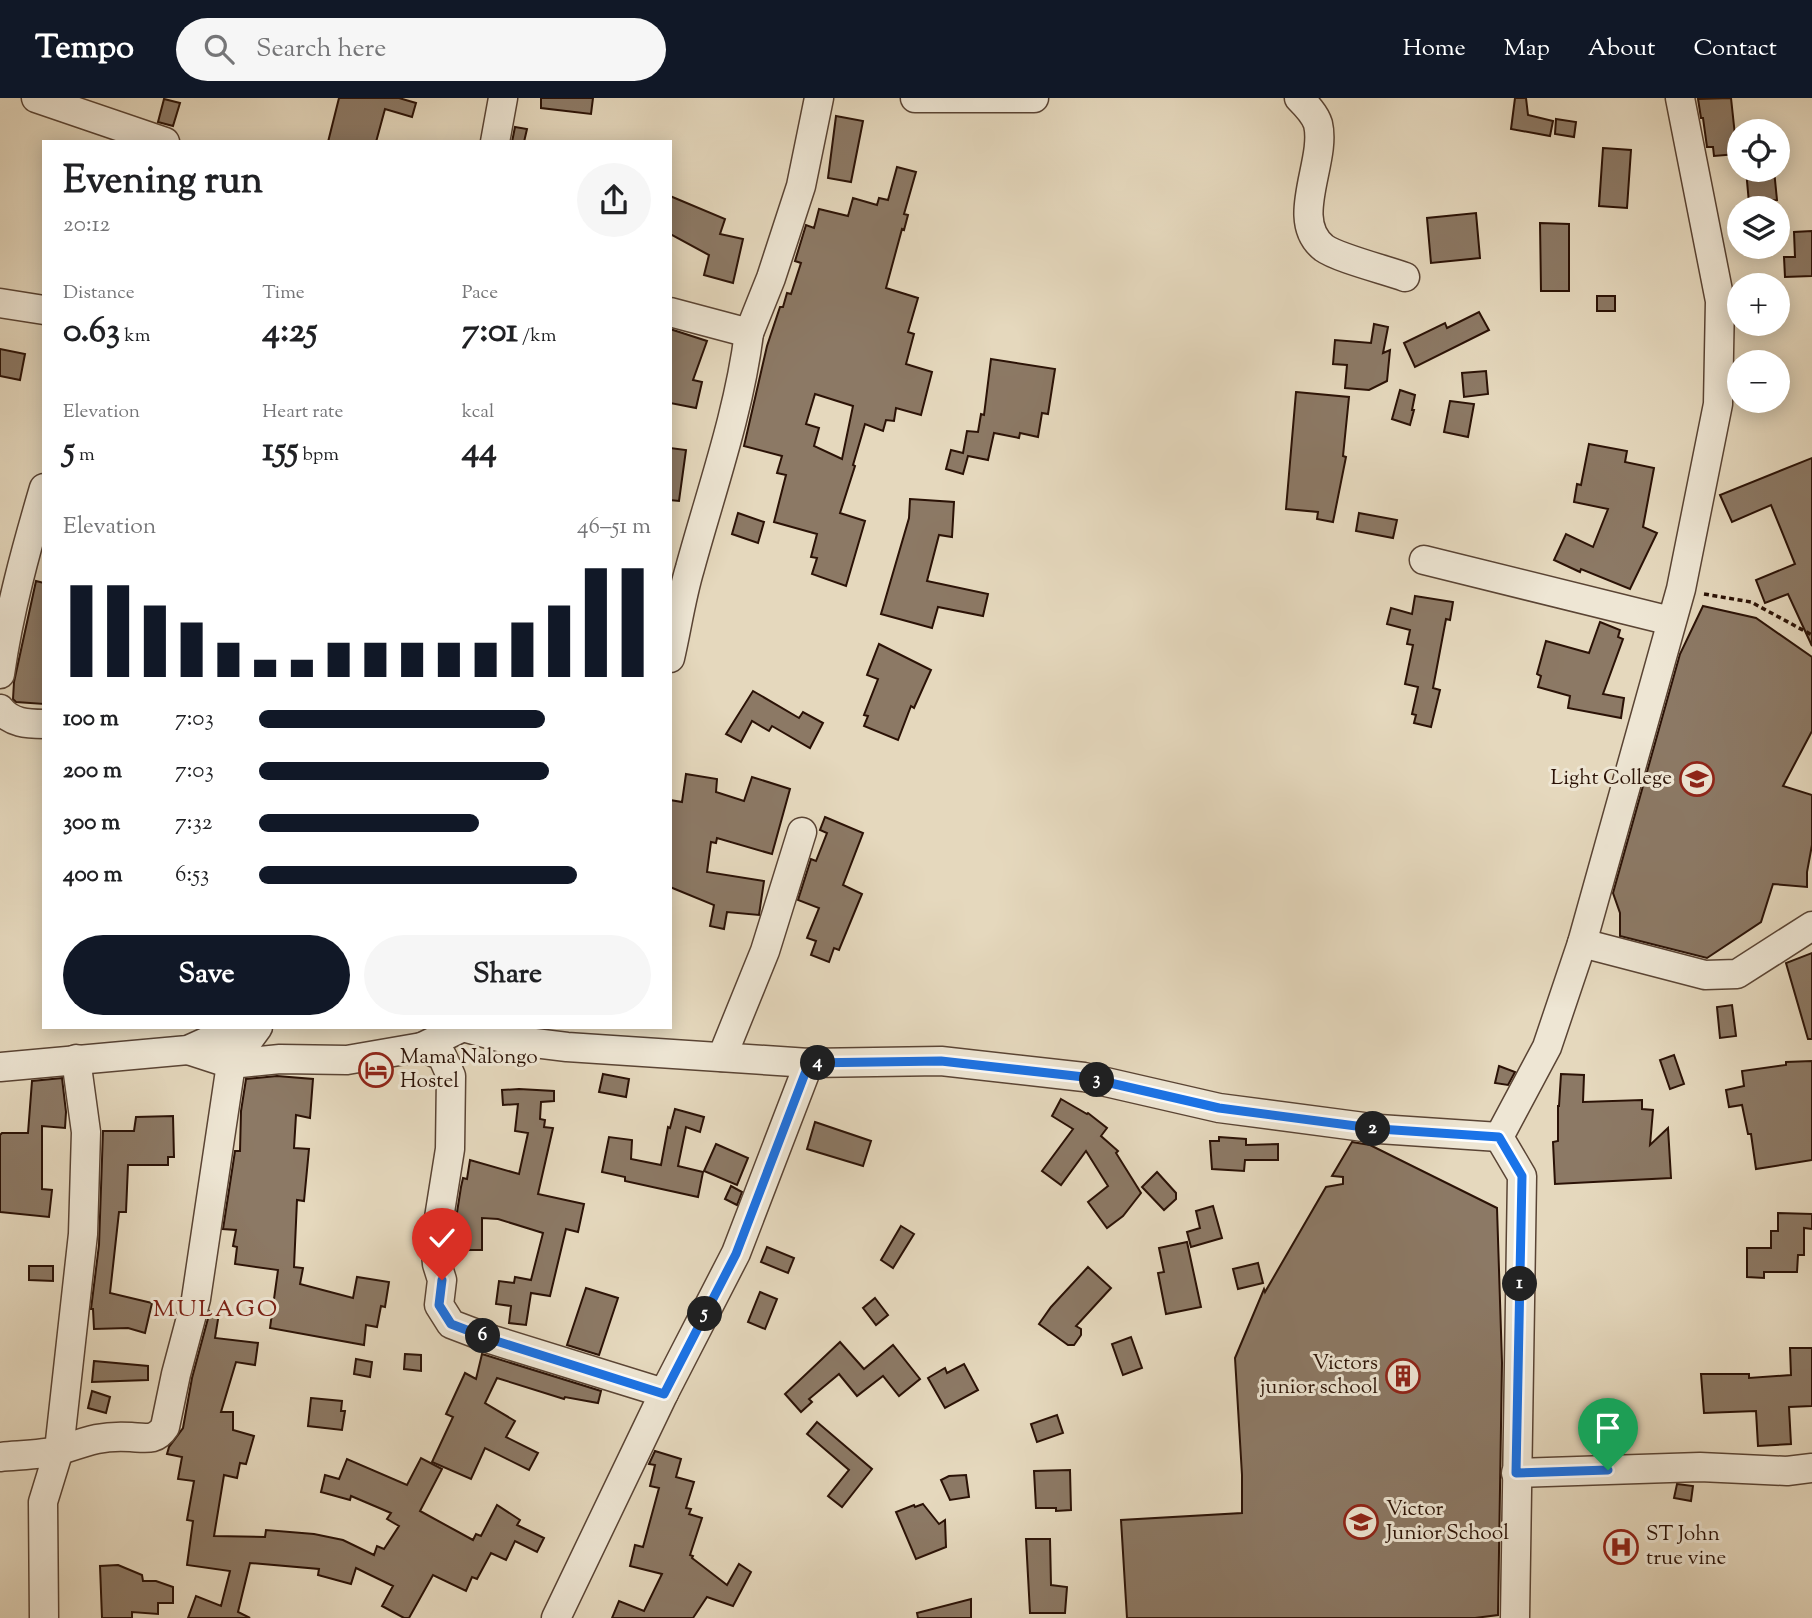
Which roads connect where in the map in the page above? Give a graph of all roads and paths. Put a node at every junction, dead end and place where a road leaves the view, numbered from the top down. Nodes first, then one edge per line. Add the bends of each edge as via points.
1 (36, 98) edge
2 (503, 98) edge
3 (819, 98) edge
4 (915, 98) edge
5 (1034, 98) edge
6 (1299, 98) edge
7 (1680, 98) edge
8 (155, 140) edge
9 (495, 140) edge
10 (1405, 276) dead end
11 (0, 303) edge
12 (42, 310) edge
13 (672, 313) edge
14 (749, 333) junction
15 (42, 496) edge
16 (1424, 560) dead end
17 (1681, 589) junction
18 (1671, 621) junction
19 (1812, 635) edge
20 (672, 648) edge
21 (0, 674) edge
22 (0, 709) edge
23 (42, 724) edge
24 (802, 832) dead end
25 (1812, 926) edge
26 (1582, 943) junction
27 (235, 1029) edge
28 (257, 1029) edge
29 (459, 1029) edge
30 (470, 1029) edge
31 (645, 1039) edge
32 (422, 1047) junction
33 (188, 1050) junction
34 (722, 1057) junction
35 (76, 1059) junction
36 (809, 1063) junction
37 (231, 1064) junction
38 (0, 1067) edge
39 (1499, 1137) junction
40 (664, 1394) junction
41 (59, 1450) junction
42 (0, 1457) edge
43 (1812, 1468) edge
44 (1516, 1473) junction
45 (44, 1618) edge
46 (556, 1618) edge
47 (1515, 1618) edge

1 - 8 street
2 - 9 street
3 - 14 street via 802,186
4 - 5 street
6 - 10 street via 1318,124 1308,220 1314,237 1326,249
7 - 17 street via 1720,301 1718,404
11 - 12 street
13 - 14 street
14 - 20 street
15 - 21 street
16 - 18 street
17 - 18 street
17 - 19 path via 1751,602
18 - 26 street
22 - 23 street via 23,724
24 - 34 street via 765,951
25 - 26 street via 1737,974 1705,975
26 - 39 street via 1547,1047
27 - 33 street
28 - 37 street
29 - 32 street
30 - 31 street via 510,1040 567,1046
31 - 34 street
32 - 37 street via 347,1060
32 - 40 street via 442,1056 451,1076 450,1149 435,1243 442,1280 439,1305 451,1324
33 - 35 street
33 - 37 street
34 - 36 street
35 - 38 street
35 - 41 street via 86,1132 83,1234
36 - 39 street via 941,1061 1084,1077 1219,1108 1379,1129
36 - 40 street via 736,1254
37 - 41 street via 196,1299 165,1427 153,1438 115,1436
39 - 44 street via 1522,1176
40 - 46 street
41 - 42 street
41 - 45 street via 43,1502
43 - 44 street
44 - 47 street

